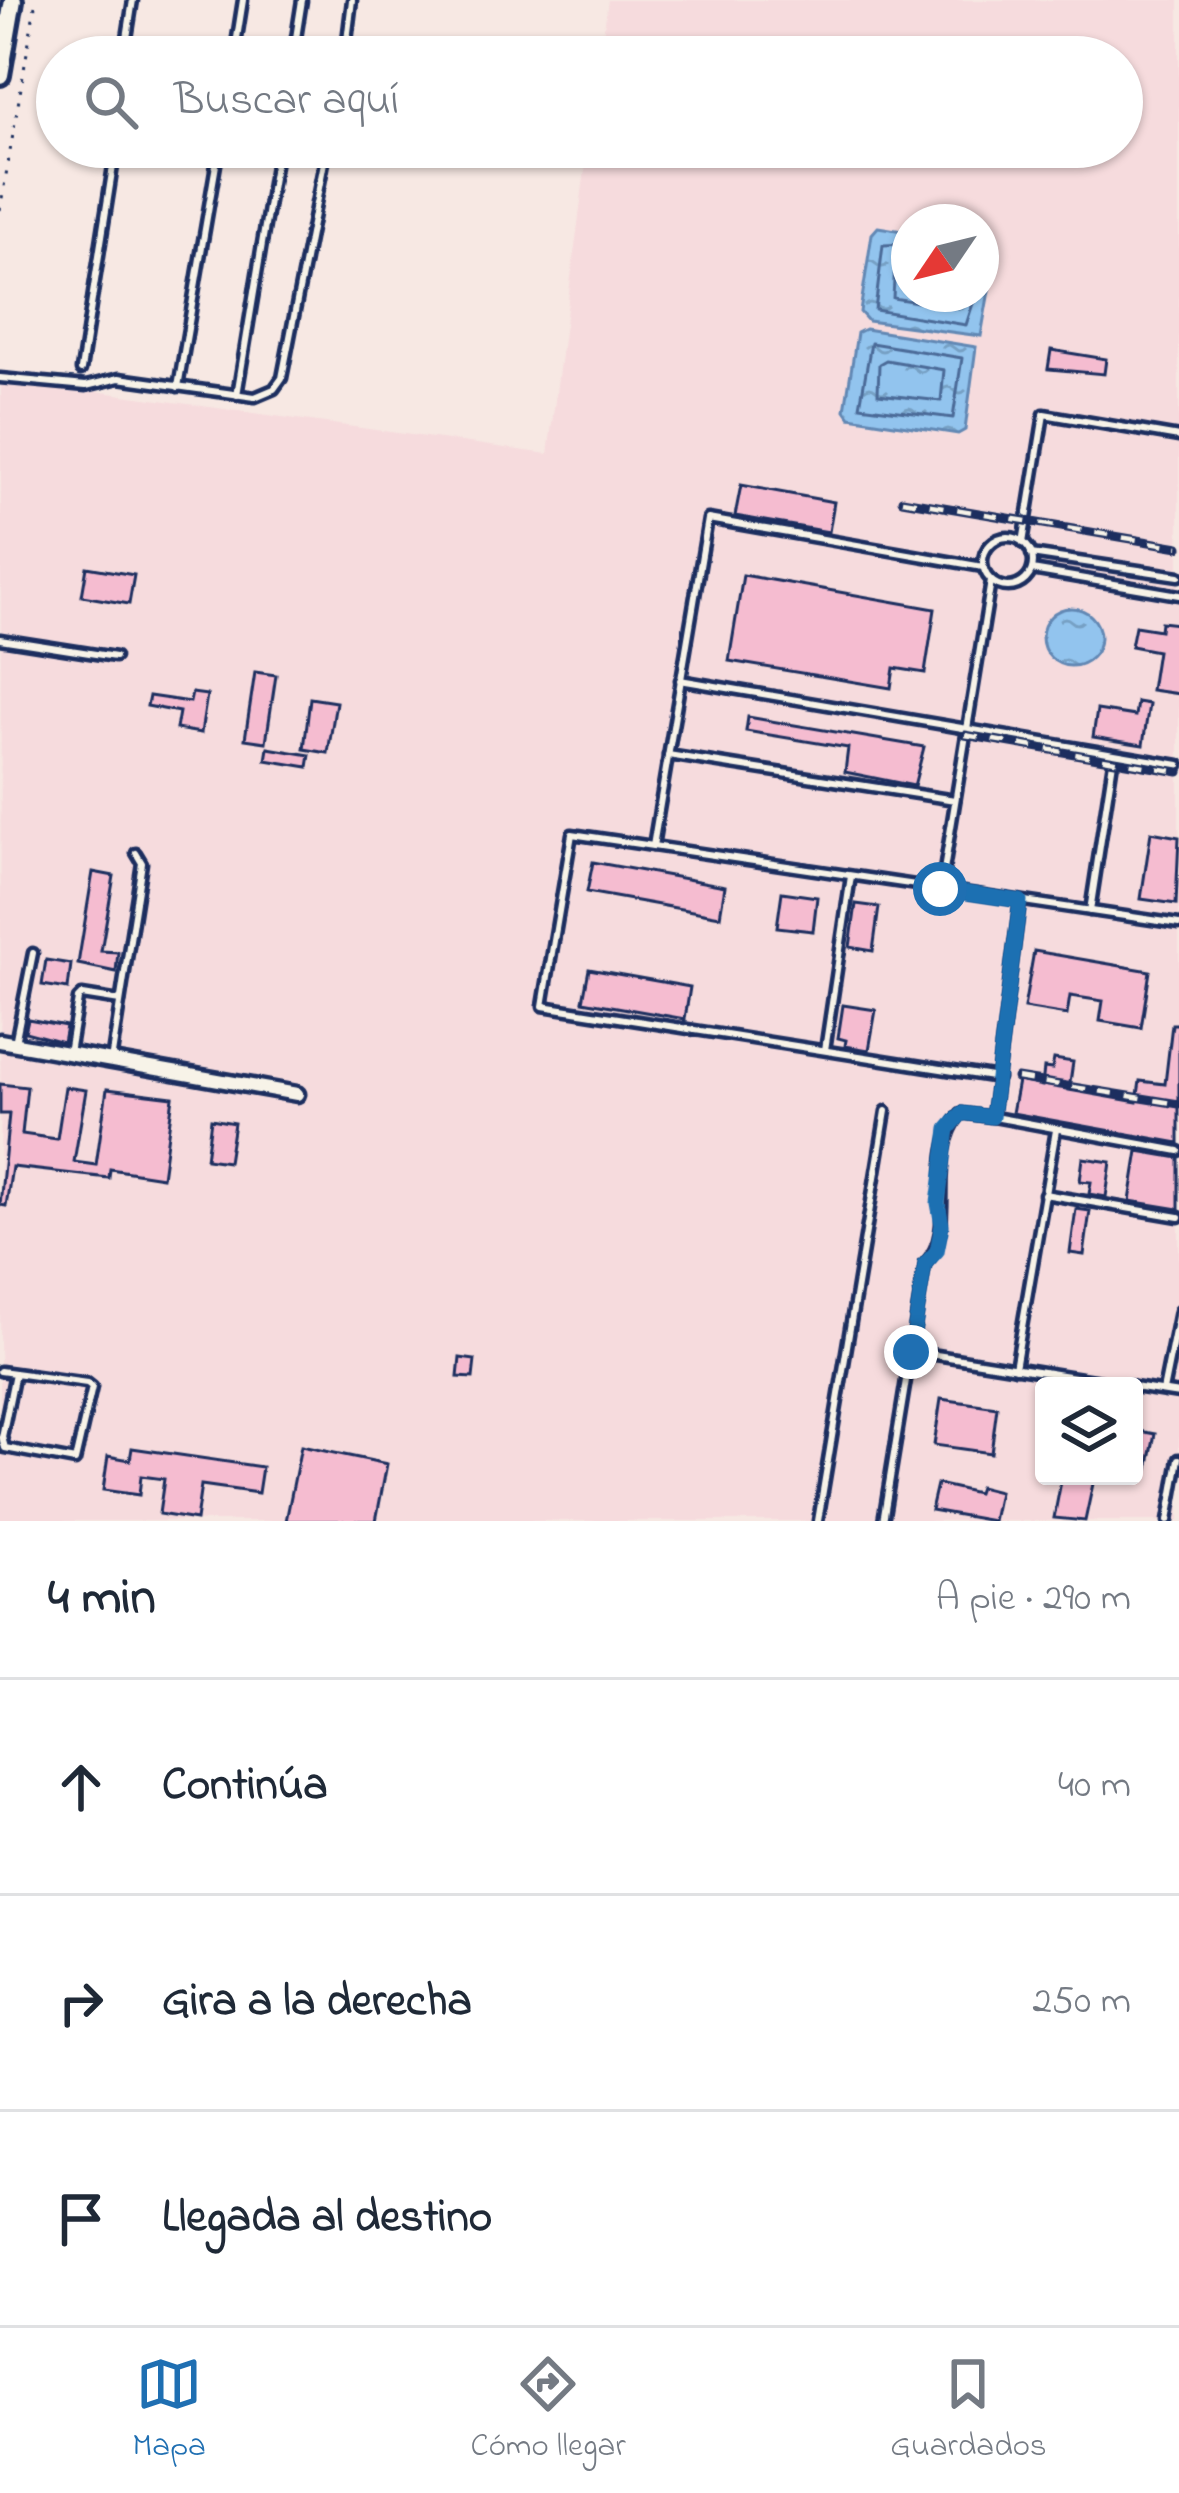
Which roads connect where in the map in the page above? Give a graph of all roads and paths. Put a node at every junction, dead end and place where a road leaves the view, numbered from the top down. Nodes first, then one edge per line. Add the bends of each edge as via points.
1 (13, 0) edge
2 (36, 0) edge
3 (134, 0) edge
4 (243, 0) edge
5 (302, 0) edge
6 (352, 0) edge
7 (128, 36) edge
8 (237, 36) edge
9 (296, 36) edge
10 (348, 36) edge
11 (1, 63) edge
12 (113, 168) edge
13 (214, 168) edge
14 (275, 168) edge
15 (323, 168) edge
16 (0, 211) edge
17 (81, 370) dead end
18 (0, 378) edge
19 (178, 387) junction
20 (237, 395) junction
21 (1179, 437) edge
22 (1023, 542) junction
23 (1031, 554) junction
24 (983, 567) junction
25 (1032, 570) junction
26 (1179, 576) edge
27 (991, 581) junction
28 (1179, 595) edge
29 (0, 639) edge
30 (115, 657) dead end
31 (680, 680) junction
32 (966, 729) junction
33 (668, 754) junction
34 (1114, 754) junction
35 (1179, 765) edge
36 (955, 800) junction
37 (652, 846) junction
38 (136, 853) dead end
39 (851, 876) junction
40 (940, 889) junction
41 (1020, 901) junction
42 (1090, 911) junction
43 (1179, 924) edge
44 (33, 953) dead end
45 (120, 1000) junction
46 (8, 1042) edge
47 (825, 1050) junction
48 (70, 1053) junction
49 (111, 1060) junction
50 (998, 1078) junction
51 (297, 1094) dead end
52 (886, 1111) dead end
53 (992, 1117) junction
54 (1056, 1130) junction
55 (1179, 1151) edge
56 (1044, 1194) junction
57 (1179, 1216) edge
58 (1179, 1312) edge
59 (911, 1352) junction
60 (1015, 1368) junction
61 (0, 1371) edge
62 (15, 1373) junction
63 (1074, 1377) edge
64 (1143, 1388) edge
65 (1163, 1391) junction
66 (1179, 1394) edge
67 (1179, 1460) edge
68 (818, 1521) edge
69 (884, 1521) edge
70 (1168, 1521) edge

1 - 11 street
2 - 16 path
3 - 7 lane
4 - 8 lane
5 - 9 lane
6 - 10 lane
12 - 17 lane
13 - 19 lane
14 - 20 lane
15 - 20 lane via 282,378 264,394
18 - 19 lane via 86,386 119,378
19 - 20 lane
21 - 22 lane via 1044,414
22 - 23 lane
22 - 24 lane via 997,539
23 - 25 lane
23 - 26 lane
24 - 27 lane
24 - 31 lane via 708,519
25 - 27 lane via 1014,587
25 - 28 lane
27 - 32 lane
29 - 30 lane
31 - 32 lane
31 - 33 lane
32 - 34 lane
32 - 36 lane
33 - 36 lane
33 - 37 lane
34 - 35 lane
34 - 42 lane
36 - 40 lane
37 - 39 lane
37 - 47 lane via 572,834 543,1006
38 - 45 lane via 142,863
39 - 40 lane
39 - 47 lane
40 - 41 lane
41 - 42 lane
41 - 50 lane
42 - 43 lane
44 - 46 lane
45 - 48 lane via 78,999
45 - 49 lane
46 - 48 street
47 - 50 lane
48 - 49 street
49 - 51 street
50 - 53 lane
52 - 68 lane
53 - 54 lane
53 - 59 lane via 962,1113 948,1129 942,1225 925,1264
54 - 55 lane
54 - 56 lane
56 - 57 lane
56 - 60 lane
58 - 65 lane
59 - 60 lane
59 - 69 lane
60 - 63 lane
61 - 62 lane
62 - 62 lane via 92,1387 75,1461 5,1448
64 - 65 lane
65 - 66 lane
67 - 70 lane

